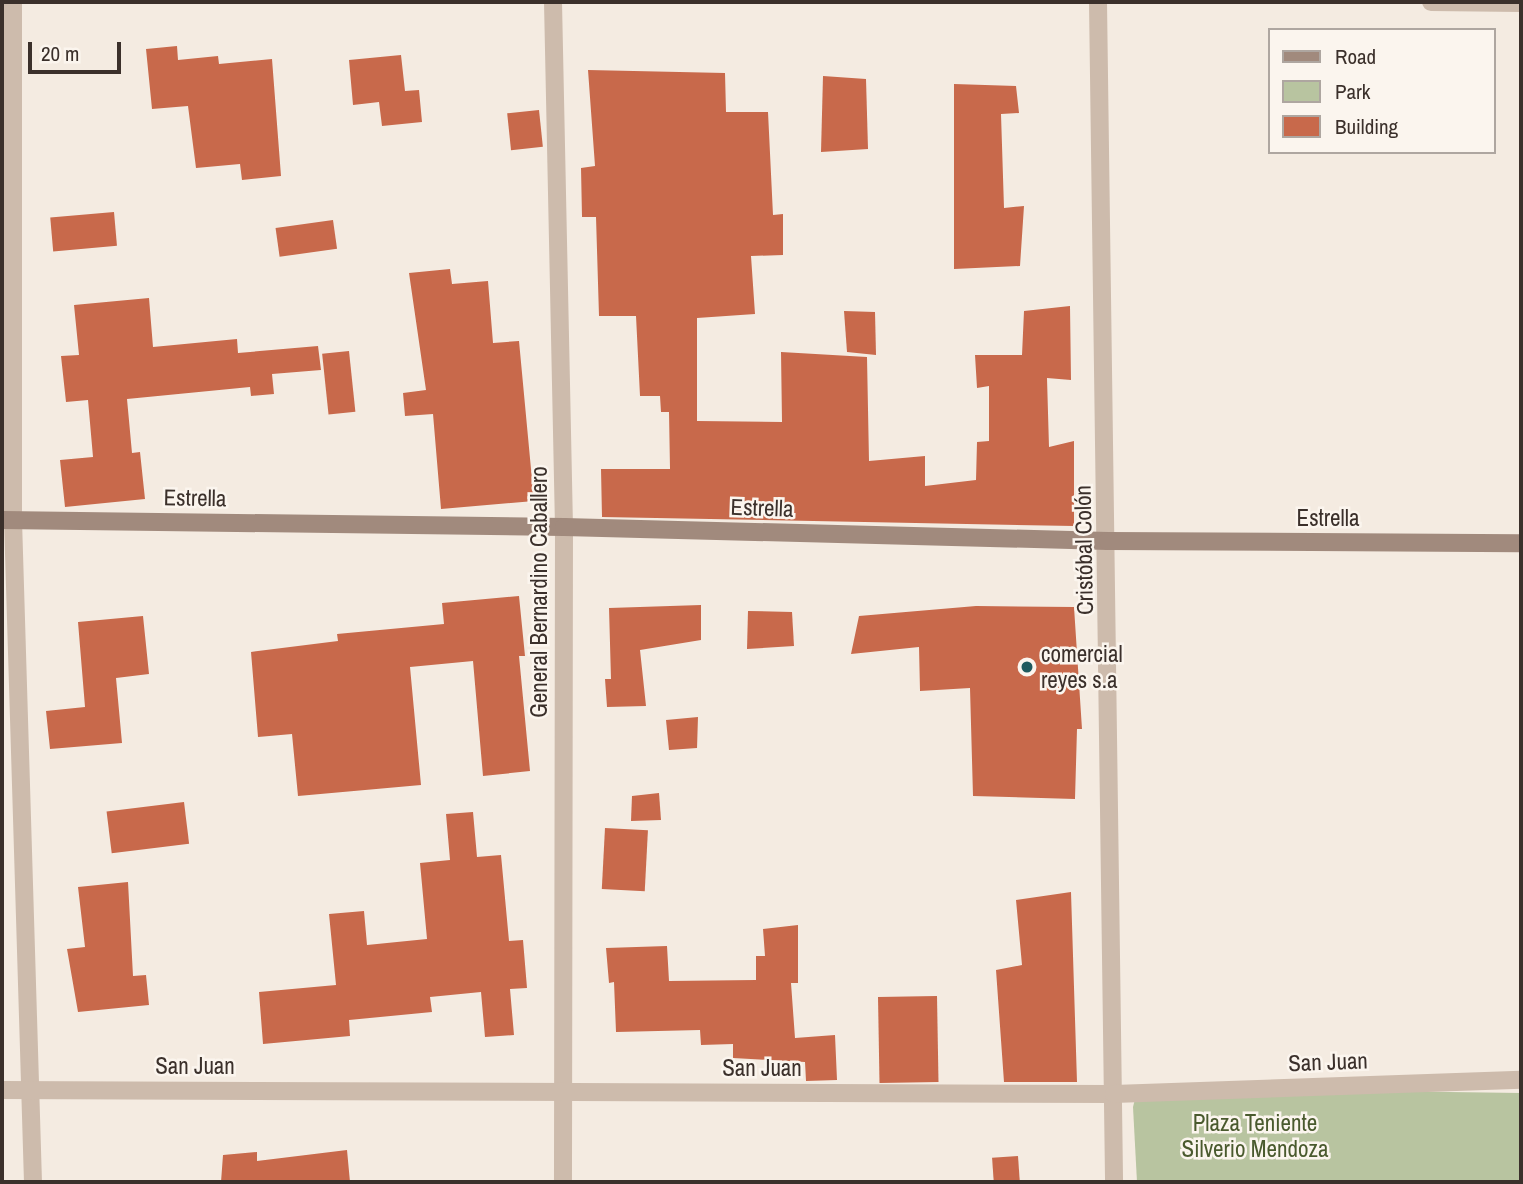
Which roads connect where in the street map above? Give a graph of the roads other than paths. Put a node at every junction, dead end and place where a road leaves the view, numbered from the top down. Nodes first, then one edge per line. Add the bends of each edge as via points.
1 (13, 2) edge
2 (553, 2) edge
3 (1098, 2) edge
4 (1431, 2) edge
5 (1521, 3) edge
6 (8, 520) edge
7 (564, 527) junction
8 (1108, 541) junction
9 (1521, 543) edge
10 (1521, 1080) edge
11 (2, 1090) edge
12 (28, 1091) junction
13 (564, 1092) junction
14 (1114, 1094) junction
15 (33, 1182) edge
16 (564, 1182) edge
17 (1114, 1182) edge

1 - 6 street
2 - 7 street, General Bernardino Caballero
3 - 8 street, Cristóbal Colón
4 - 5 street
6 - 7 main road, Estrella
6 - 12 street
7 - 8 main road, Estrella
7 - 13 street, General Bernardino Caballero
8 - 9 main road, Estrella
8 - 14 street, Cristóbal Colón
10 - 14 street, San Juan
11 - 12 street, San Juan
12 - 13 street, San Juan
12 - 15 street
13 - 14 street, San Juan
13 - 16 street, General Bernardino Caballero
14 - 17 street, Cristóbal Colón

